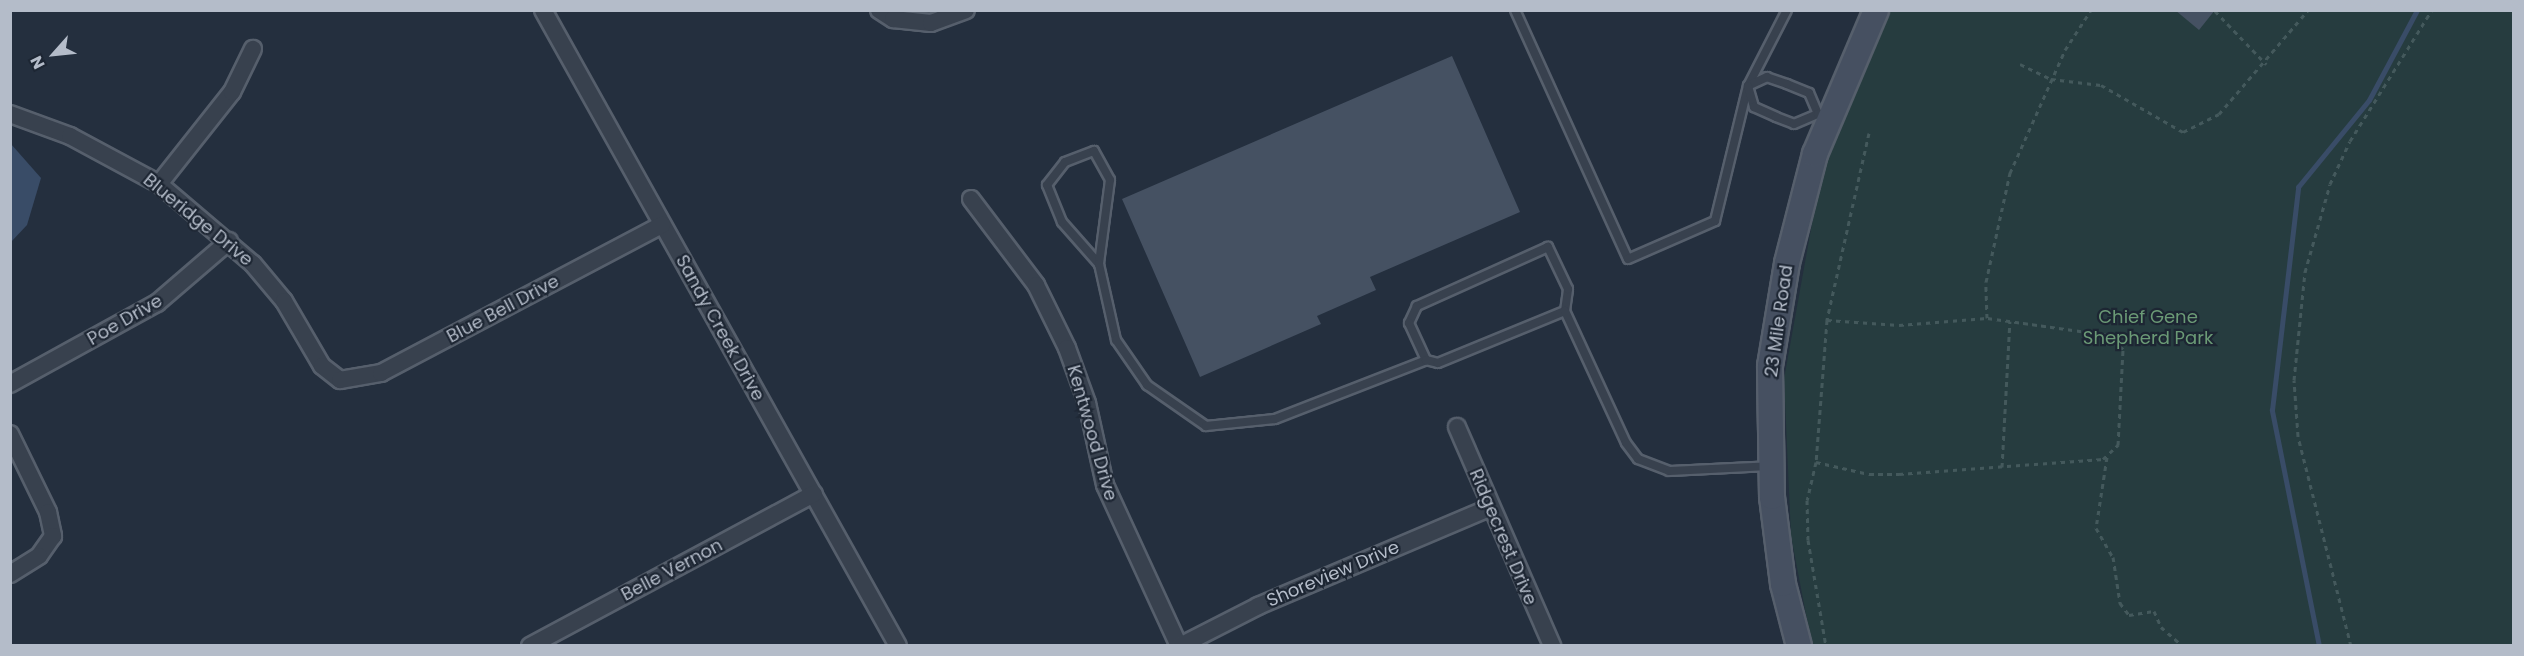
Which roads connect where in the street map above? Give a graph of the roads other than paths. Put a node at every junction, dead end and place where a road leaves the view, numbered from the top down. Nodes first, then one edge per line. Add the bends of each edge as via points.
1 (543, 10) edge
2 (879, 10) edge
3 (966, 10) edge
4 (1515, 10) edge
5 (1787, 10) edge
6 (1876, 10) edge
7 (253, 49) dead end
8 (1748, 86) junction
9 (10, 114) edge
10 (1824, 116) junction
11 (159, 184) junction
12 (970, 199) dead end
13 (662, 225) junction
14 (229, 241) junction
15 (1099, 264) junction
16 (1565, 310) junction
17 (1426, 360) junction
18 (340, 380) joint
19 (10, 384) edge
20 (1457, 428) dead end
21 (10, 434) edge
22 (1770, 466) junction
23 (814, 494) junction
24 (1489, 508) junction
25 (10, 574) edge
26 (530, 645) edge
27 (898, 645) edge
28 (1179, 645) edge
29 (1552, 645) edge
30 (1799, 645) edge

1 - 13 street, Sandy Creek Drive
2 - 3 street via 892,19 931,23
4 - 8 lane via 1628,259 1715,221
5 - 8 lane
6 - 10 main road, 23 Mile Road
7 - 11 street via 232,92
8 - 10 lane via 1767,77 1787,84 1809,93
8 - 10 lane via 1754,107 1776,117 1794,124
9 - 11 street, Blueridge Drive via 79,140
10 - 22 main road, 23 Mile Road via 1787,263 1770,366
11 - 14 street, Blueridge Drive
12 - 28 street, Kentwood Drive via 1036,285 1067,348 1087,403 1105,485
13 - 18 street, Blue Bell Drive via 381,374
13 - 23 street, Sandy Creek Drive
14 - 18 street, Blueridge Drive via 273,286 322,366
14 - 19 street, Poe Drive via 157,303
15 - 15 lane via 1110,180 1095,151 1065,162 1047,185 1062,222
15 - 17 lane via 1116,340 1147,385 1206,426 1275,419
16 - 17 lane via 1450,360
16 - 17 lane via 1568,289 1548,247 1417,306 1409,323
16 - 22 lane via 1626,442 1638,459 1669,471
20 - 24 street, Ridgecrest Drive
21 - 25 street via 48,512 52,536 39,556
22 - 30 main road, 23 Mile Road via 1783,584
23 - 26 street, Belle Vernon
23 - 27 street, Sandy Creek Drive
24 - 28 street, Shoreview Drive via 1257,606
24 - 29 street, Ridgecrest Drive

